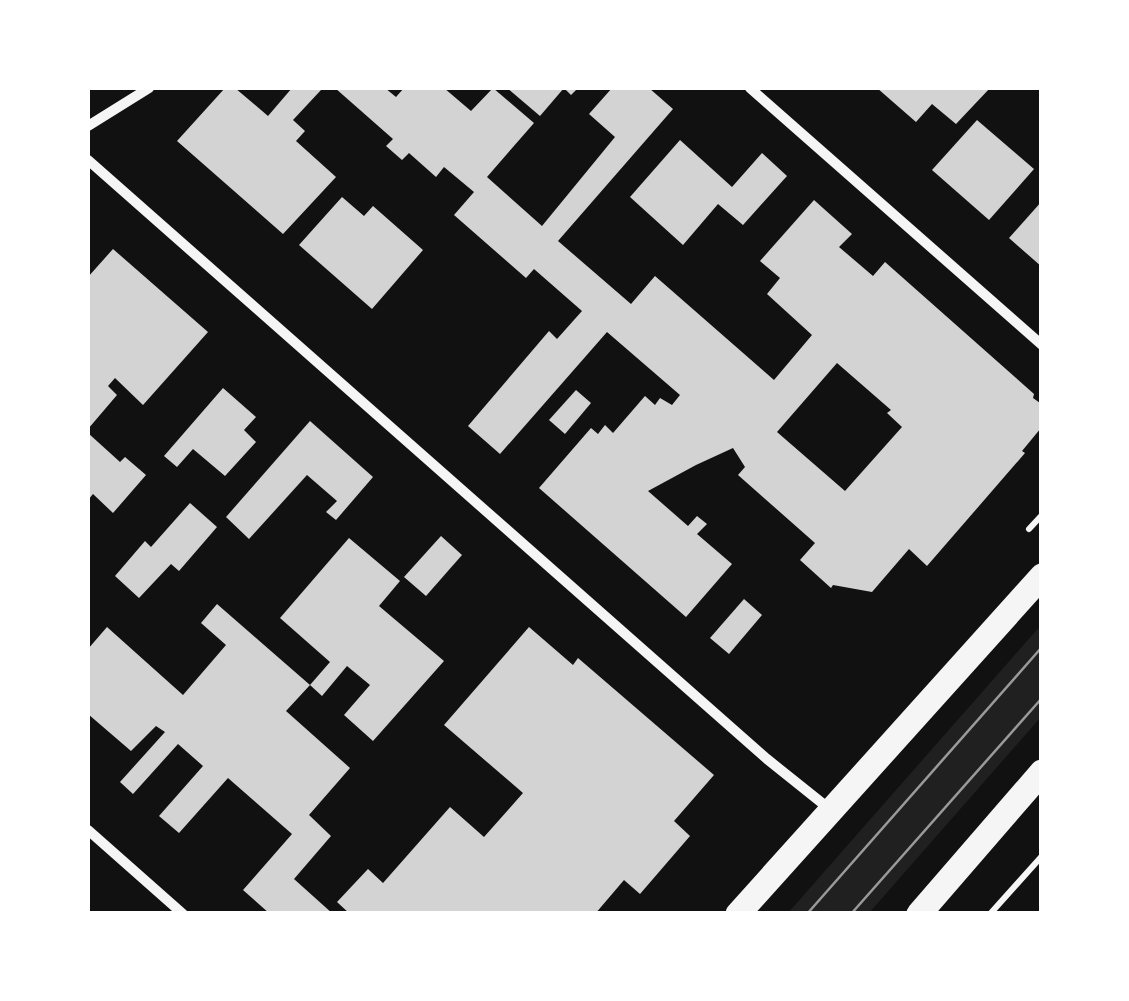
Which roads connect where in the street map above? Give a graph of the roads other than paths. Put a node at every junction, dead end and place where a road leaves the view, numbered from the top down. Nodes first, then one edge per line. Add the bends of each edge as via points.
1 (148, 88) edge
2 (750, 88) edge
3 (88, 126) edge
4 (88, 160) edge
5 (1042, 345) edge
6 (1042, 576) edge
7 (1042, 772) edge
8 (832, 812) junction
9 (88, 830) edge
10 (183, 914) edge
11 (738, 914) edge
12 (919, 914) edge

1 - 3 street
2 - 5 street
4 - 8 street
6 - 8 main road
7 - 12 main road
8 - 11 main road
9 - 10 street

